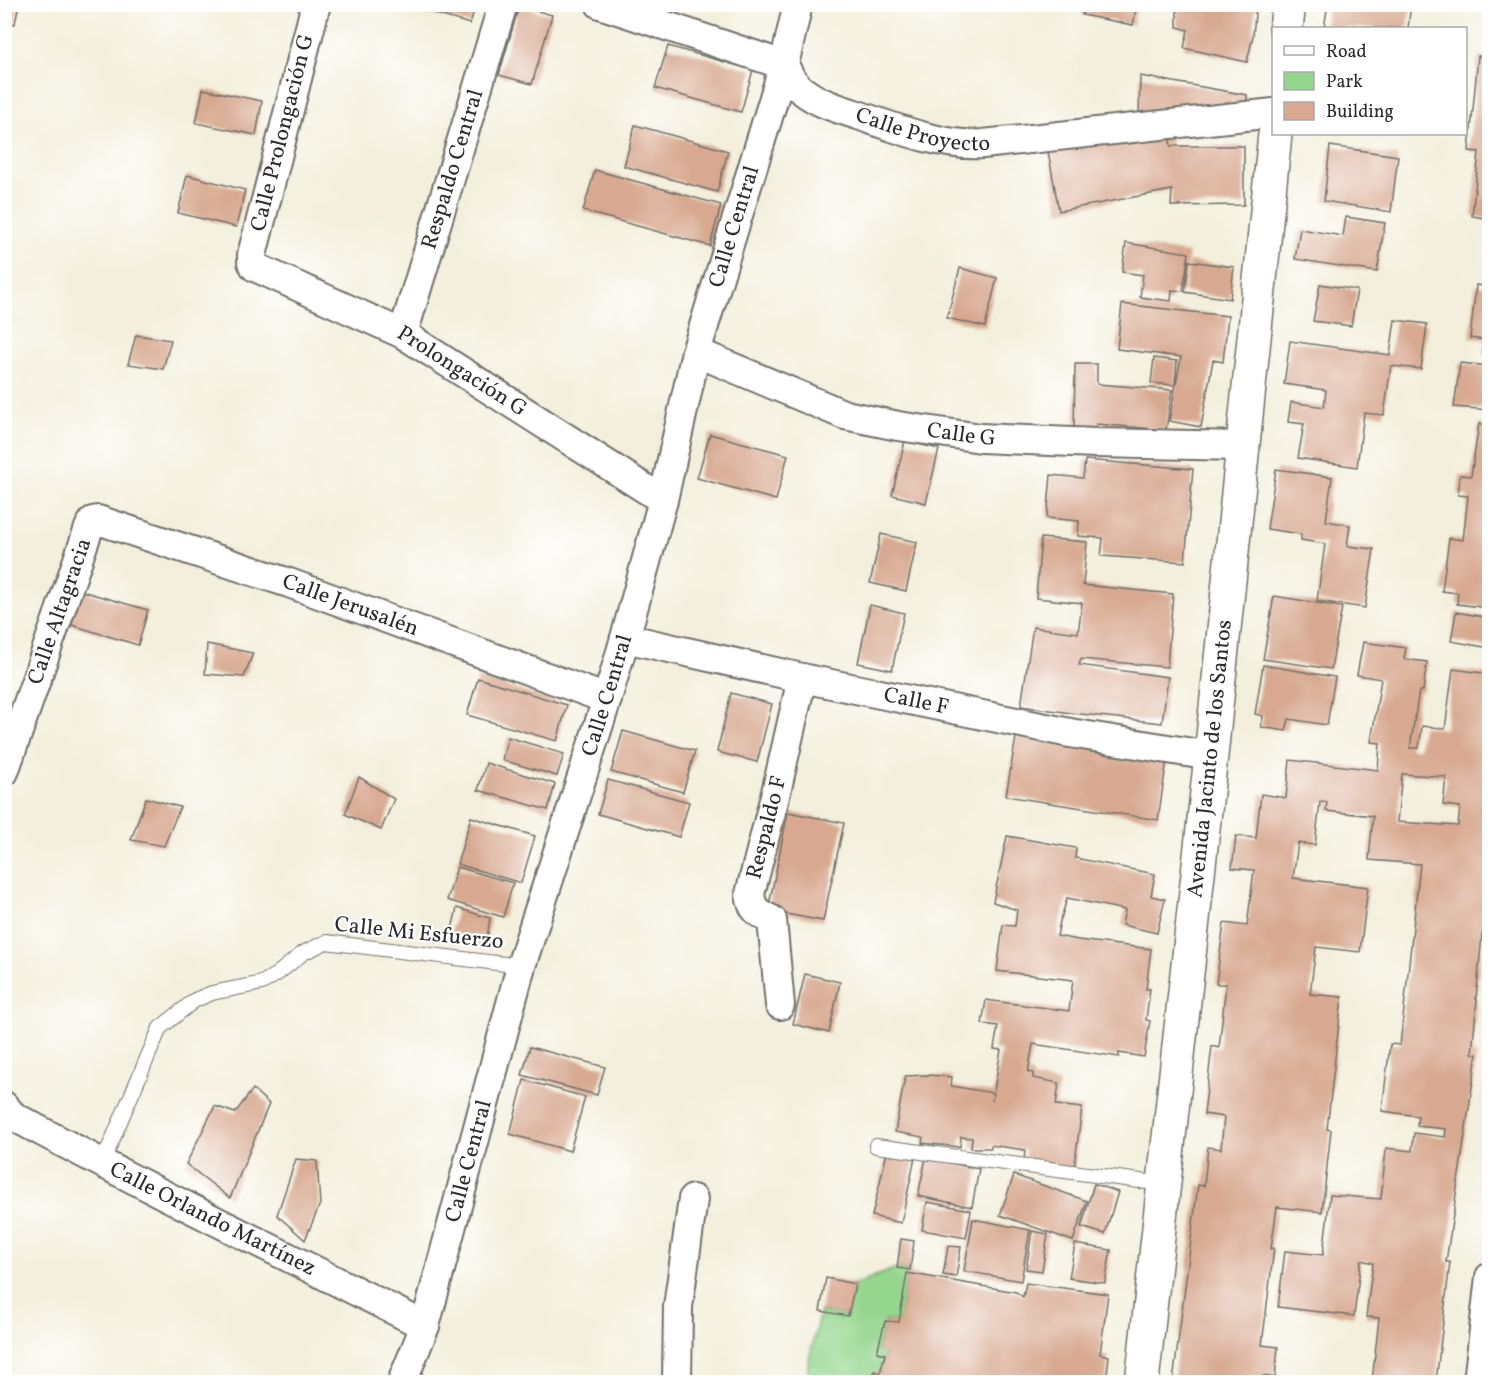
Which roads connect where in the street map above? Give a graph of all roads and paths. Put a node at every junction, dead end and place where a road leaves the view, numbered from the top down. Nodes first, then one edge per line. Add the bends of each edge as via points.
1 (316, 4) edge
2 (503, 4) edge
3 (600, 4) edge
4 (798, 4) edge
5 (1288, 4) edge
6 (1286, 27) edge
7 (784, 65) junction
8 (1272, 113) edge
9 (1275, 135) edge
10 (252, 262) joint
11 (403, 334) junction
12 (696, 352) junction
13 (1242, 446) junction
14 (663, 500) junction
15 (93, 521) joint
16 (625, 638) junction
17 (802, 678) junction
18 (607, 699) junction
19 (1211, 756) junction
20 (4, 772) edge
21 (521, 966) junction
22 (780, 1005) dead end
23 (7, 1115) edge
24 (876, 1146) dead end
25 (102, 1164) junction
26 (1163, 1184) junction
27 (693, 1199) dead end
28 (1490, 1277) edge
29 (425, 1326) junction
30 (402, 1383) edge
31 (677, 1383) edge
32 (1142, 1383) edge
33 (1478, 1383) edge

1 - 10 street, Calle Prolongación G
2 - 11 street, Respaldo Central
3 - 7 street
4 - 7 street, Calle Central
5 - 6 main road
7 - 8 street, Calle Proyecto via 795,84 817,99 906,131 963,144
7 - 12 street, Calle Central
9 - 13 main road, Avenida Jacinto de los Santos
10 - 11 street, Prolongación G via 255,267
11 - 14 street, Prolongación G
12 - 13 street, Calle G via 845,415 898,426 981,438
12 - 14 street, Calle Central
13 - 19 main road, Avenida Jacinto de los Santos
14 - 16 street, Calle Central
15 - 18 street, Calle Jerusalén via 103,520 290,583
15 - 20 street, Calle Altagracia
16 - 17 street, Calle F
16 - 18 street, Calle Central
17 - 19 street, Calle F via 1070,733
17 - 22 street, Respaldo F via 750,894 759,913 772,920
18 - 21 street, Calle Central
19 - 26 main road, Avenida Jacinto de los Santos
21 - 25 lane, Calle Mi Esfuerzo via 326,942 303,953 262,983 195,1000 160,1028
21 - 29 street, Calle Central
23 - 25 street, Calle Orlando Martínez
24 - 26 lane
25 - 29 street, Calle Orlando Martínez
26 - 32 main road, Avenida Jacinto de los Santos
27 - 31 street via 678,1307
28 - 33 street
29 - 30 street, Calle Central

